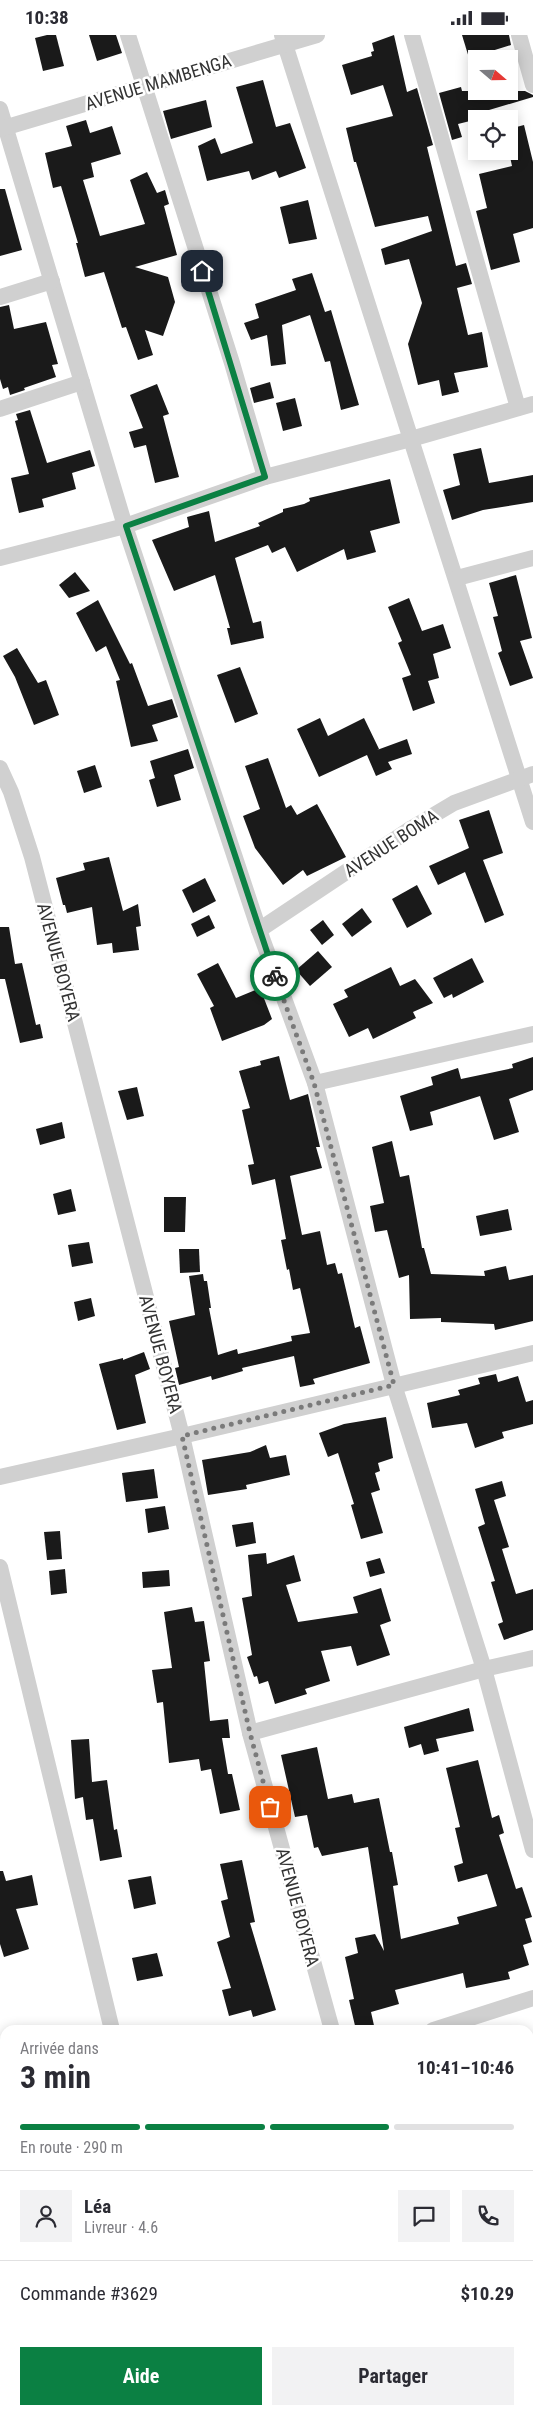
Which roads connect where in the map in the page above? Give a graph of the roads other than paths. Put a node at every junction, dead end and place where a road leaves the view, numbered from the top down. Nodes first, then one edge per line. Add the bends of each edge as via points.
1 (128, 35) edge
2 (317, 35) edge
3 (412, 35) edge
4 (519, 35) edge
5 (283, 40) edge
6 (533, 85) edge
7 (144, 87) junction
8 (0, 109) edge
9 (3, 129) edge
10 (52, 281) junction
11 (0, 297) edge
12 (82, 383) junction
13 (525, 406) edge
14 (0, 409) edge
15 (411, 439) junction
16 (265, 477) junction
17 (126, 526) junction
18 (0, 558) edge
19 (533, 559) edge
20 (457, 578) junction
21 (0, 768) edge
22 (526, 776) edge
23 (533, 822) edge
24 (259, 930) junction
25 (533, 1034) edge
26 (314, 1083) junction
27 (533, 1353) edge
28 (394, 1385) junction
29 (182, 1436) junction
30 (0, 1477) edge
31 (0, 1567) edge
32 (533, 1658) edge
33 (484, 1669) junction
34 (250, 1733) junction
35 (533, 1849) edge
36 (533, 1998) edge
37 (111, 2025) edge
38 (331, 2025) edge
39 (449, 2025) edge

1 - 7 street
2 - 5 street, AVENUE MAMBENGA
3 - 13 street
4 - 6 street
5 - 7 street, AVENUE MAMBENGA
5 - 15 street
7 - 9 street, AVENUE MAMBENGA
7 - 16 street
8 - 9 street
9 - 10 street
10 - 11 street
10 - 12 street
12 - 14 street
12 - 17 street
13 - 15 street
15 - 16 street
15 - 20 street
16 - 17 street
17 - 18 street
17 - 24 street
19 - 20 street
20 - 22 street
21 - 29 street, AVENUE BOYERA via 32,857
22 - 23 street
22 - 24 street, AVENUE BOMA via 454,803
24 - 26 street
25 - 26 street
26 - 28 street
27 - 28 street
28 - 29 street
28 - 33 street
29 - 30 street
29 - 34 street, AVENUE BOYERA
31 - 37 street
32 - 33 street
33 - 34 street
33 - 35 street
34 - 38 street, AVENUE BOYERA
36 - 39 street

